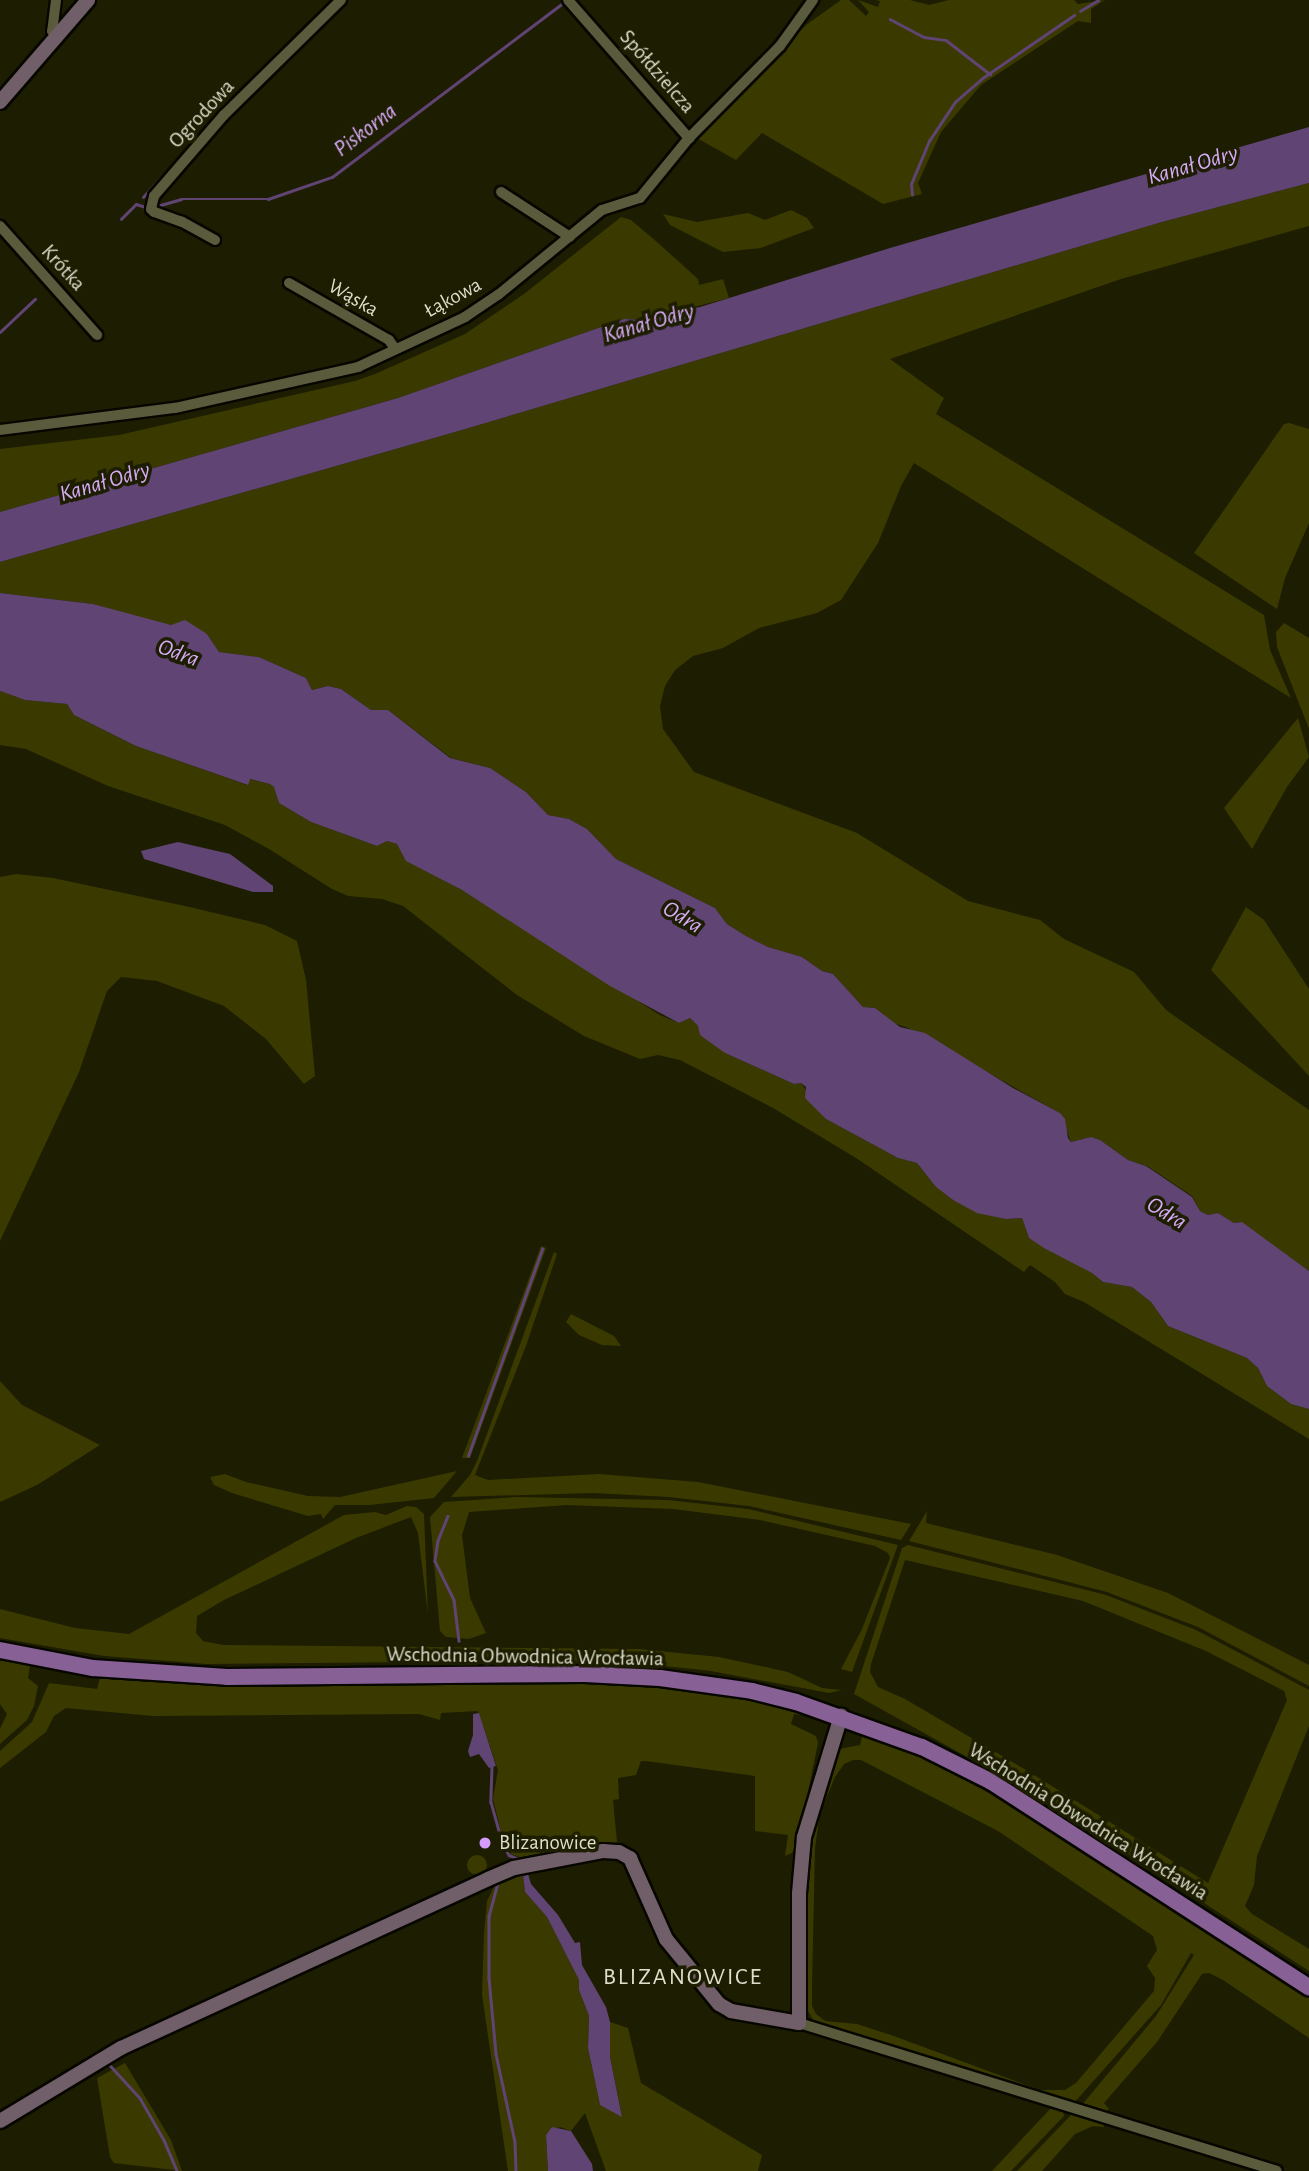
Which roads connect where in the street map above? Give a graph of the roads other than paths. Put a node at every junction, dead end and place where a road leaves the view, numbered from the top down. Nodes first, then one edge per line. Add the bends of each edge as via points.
1 (56, 0) edge
2 (88, 0) edge
3 (341, 0) edge
4 (568, 0) edge
5 (813, 0) edge
6 (58, 38) junction
7 (0, 102) edge
8 (689, 138) junction
9 (501, 191) dead end
10 (0, 226) edge
11 (570, 237) junction
12 (215, 240) dead end
13 (289, 283) dead end
14 (97, 335) dead end
15 (395, 349) junction
16 (0, 430) edge
17 (0, 1650) edge
18 (841, 1716) junction
19 (1309, 1987) edge
20 (799, 2023) junction
21 (0, 2120) edge
22 (1277, 2171) edge

1 - 6 street via 52,31
2 - 6 street
3 - 12 street, Ogrodowa via 224,115 154,196 154,212
4 - 8 street, Spółdzielcza
5 - 8 street, Łąkowa via 780,46
6 - 7 street
8 - 11 street, Łąkowa via 640,198 602,209
9 - 11 street
10 - 14 street, Krótka
11 - 15 street, Łąkowa via 465,317
13 - 15 street, Wąska via 390,340
15 - 16 street, Łąkowa via 358,367 175,408
17 - 18 main road, Wschodnia Obwodnica Wrocławia via 93,1668 227,1677 585,1674 660,1678 752,1691
18 - 19 main road, Wschodnia Obwodnica Wrocławia via 922,1746 990,1781
18 - 20 street via 804,1837
20 - 21 street via 732,2011 719,2004 666,1939 630,1858 603,1851 499,1874 121,2048
20 - 22 street

